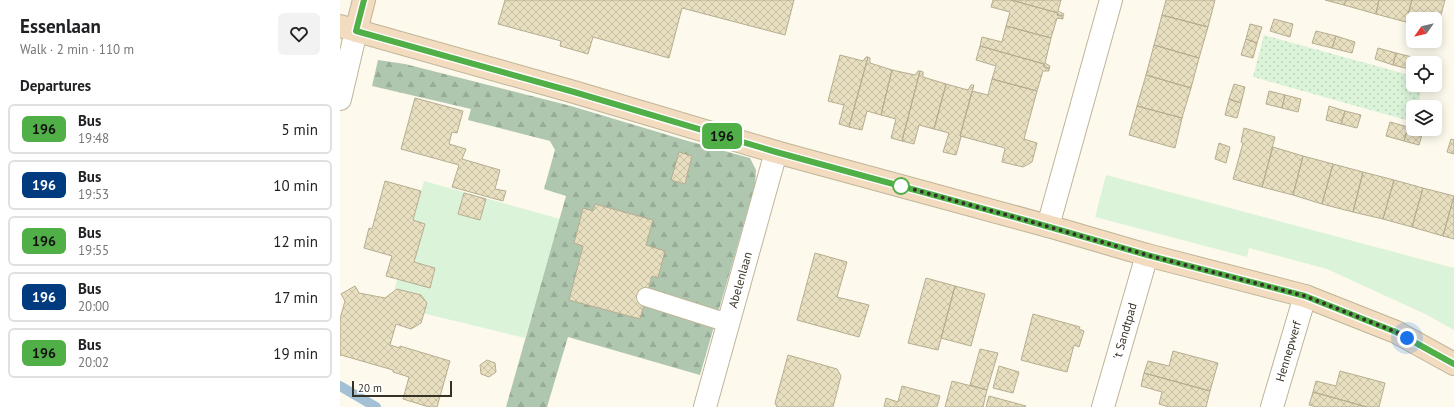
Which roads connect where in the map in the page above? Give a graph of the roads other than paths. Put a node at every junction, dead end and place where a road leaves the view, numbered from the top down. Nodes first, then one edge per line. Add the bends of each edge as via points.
1 (364, 0) edge
2 (1111, 0) edge
3 (348, 28) edge
4 (340, 99) edge
5 (776, 152) junction
6 (1048, 226) junction
7 (1147, 255) junction
8 (1305, 296) junction
9 (646, 297) dead end
10 (728, 322) junction
11 (1454, 364) edge
12 (705, 407) edge
13 (1104, 407) edge
14 (1272, 407) edge

1 - 3 street
2 - 6 street
3 - 4 street
3 - 5 street
5 - 6 street
5 - 10 street, Abelenlaan
6 - 7 street
7 - 8 street
7 - 13 street, 't Sandtpad
8 - 11 street via 1396,332
8 - 14 street, Hennepwerf
9 - 10 lane
10 - 12 street, Abelenlaan

